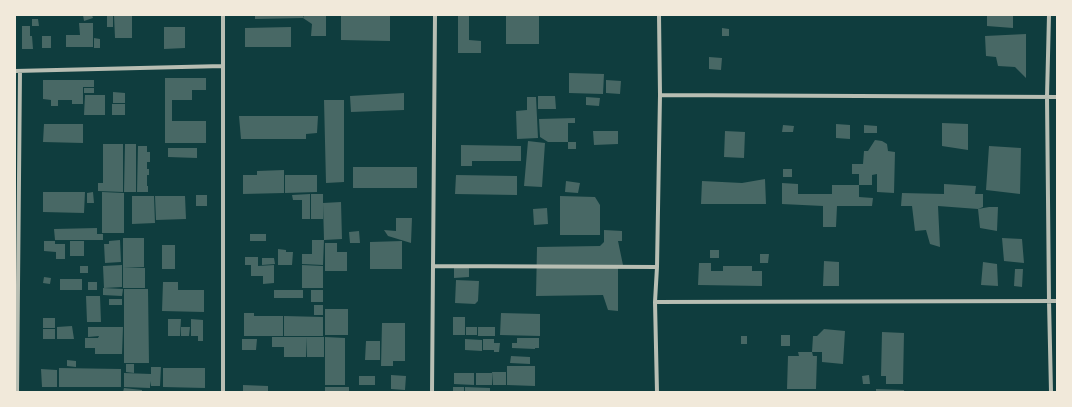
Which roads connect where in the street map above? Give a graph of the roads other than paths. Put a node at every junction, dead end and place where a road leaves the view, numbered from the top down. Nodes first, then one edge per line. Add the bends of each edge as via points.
1 (223, 15) edge
2 (435, 15) edge
3 (659, 15) edge
4 (1049, 15) edge
5 (223, 66) junction
6 (18, 71) edge
7 (660, 95) junction
8 (1047, 97) junction
9 (1057, 97) edge
10 (434, 266) junction
11 (657, 268) junction
12 (1048, 301) junction
13 (1057, 301) edge
14 (655, 302) junction
15 (17, 392) edge
16 (223, 392) edge
17 (432, 392) edge
18 (657, 392) edge
19 (1051, 392) edge

1 - 5 street
2 - 10 street
3 - 7 street
4 - 8 street
5 - 6 street
5 - 16 street
6 - 15 street
7 - 8 street
7 - 11 street
8 - 9 street
8 - 12 street
10 - 11 street
10 - 17 street
11 - 14 street
12 - 13 street
12 - 14 street
12 - 19 street
14 - 18 street

